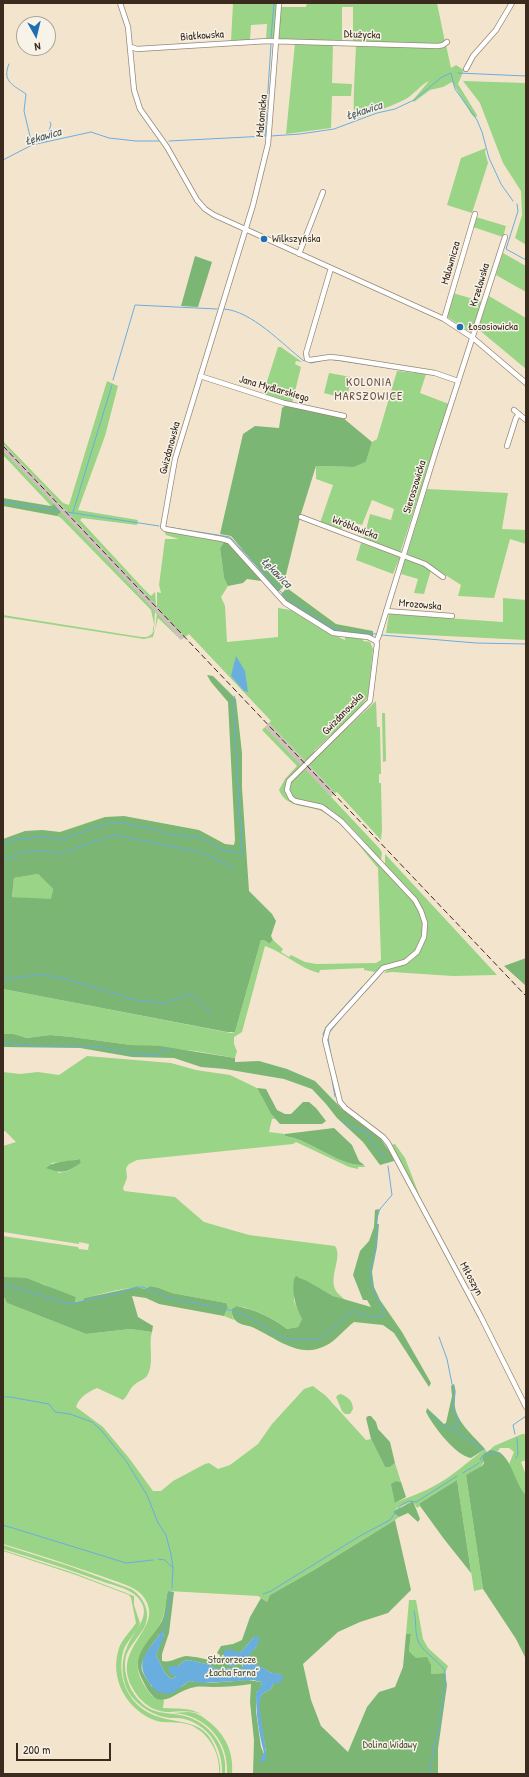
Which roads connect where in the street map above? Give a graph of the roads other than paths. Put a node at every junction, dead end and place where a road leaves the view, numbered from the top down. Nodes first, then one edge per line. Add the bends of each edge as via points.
1 (120, 3) edge
2 (278, 3) edge
3 (512, 3) edge
4 (275, 41) junction
5 (447, 42) dead end
6 (131, 47) junction
7 (466, 69) dead end
8 (323, 192) dead end
9 (475, 214) dead end
10 (245, 228) junction
11 (505, 236) dead end
12 (299, 254) junction
13 (331, 268) junction
14 (444, 318) junction
15 (473, 338) junction
16 (200, 376) junction
17 (458, 381) junction
18 (526, 383) edge
19 (514, 410) dead end
20 (519, 414) junction
21 (344, 416) dead end
22 (526, 420) edge
23 (507, 446) dead end
24 (301, 518) dead end
25 (403, 556) junction
26 (444, 577) dead end
27 (386, 611) junction
28 (452, 616) dead end
29 (376, 641) junction
30 (383, 968) joint
31 (526, 1407) edge

1 - 6 street
2 - 4 street, Małomicka
3 - 7 street via 496,30 473,56
4 - 5 street, Dłużycka via 438,46
4 - 6 street, Białkowska via 137,49
4 - 10 street, Małomicka via 268,144
6 - 10 street via 134,88 138,103 197,200 214,215
8 - 12 street
9 - 14 street, Malownicza
10 - 12 street
10 - 16 street, Gwizdanowska
11 - 15 street, Krzelowska
12 - 13 street
13 - 14 street
13 - 17 street via 306,353 307,359 340,358 435,373
14 - 15 street
15 - 17 street, Sieroszowicka
15 - 18 street
16 - 21 street, Jana Mydlarskiego via 284,403
16 - 29 street, Gwizdanowska via 171,474 163,528 229,541 285,603 333,632 368,637
17 - 25 street, Sieroszowicka
19 - 20 street
20 - 22 street
20 - 23 street
24 - 25 street, Wróblowicka
25 - 26 street, Wróblowicka via 425,564
25 - 27 street, Sieroszowicka
27 - 28 street, Mrozowska
27 - 29 street, Sieroszowicka
29 - 30 street, Gwizdanowska via 370,700 290,780 287,790 295,801 322,807 335,815 418,905 425,923 421,945 410,959
30 - 31 street, Miłoszyn via 328,1029 325,1037 340,1102 383,1137 398,1161

